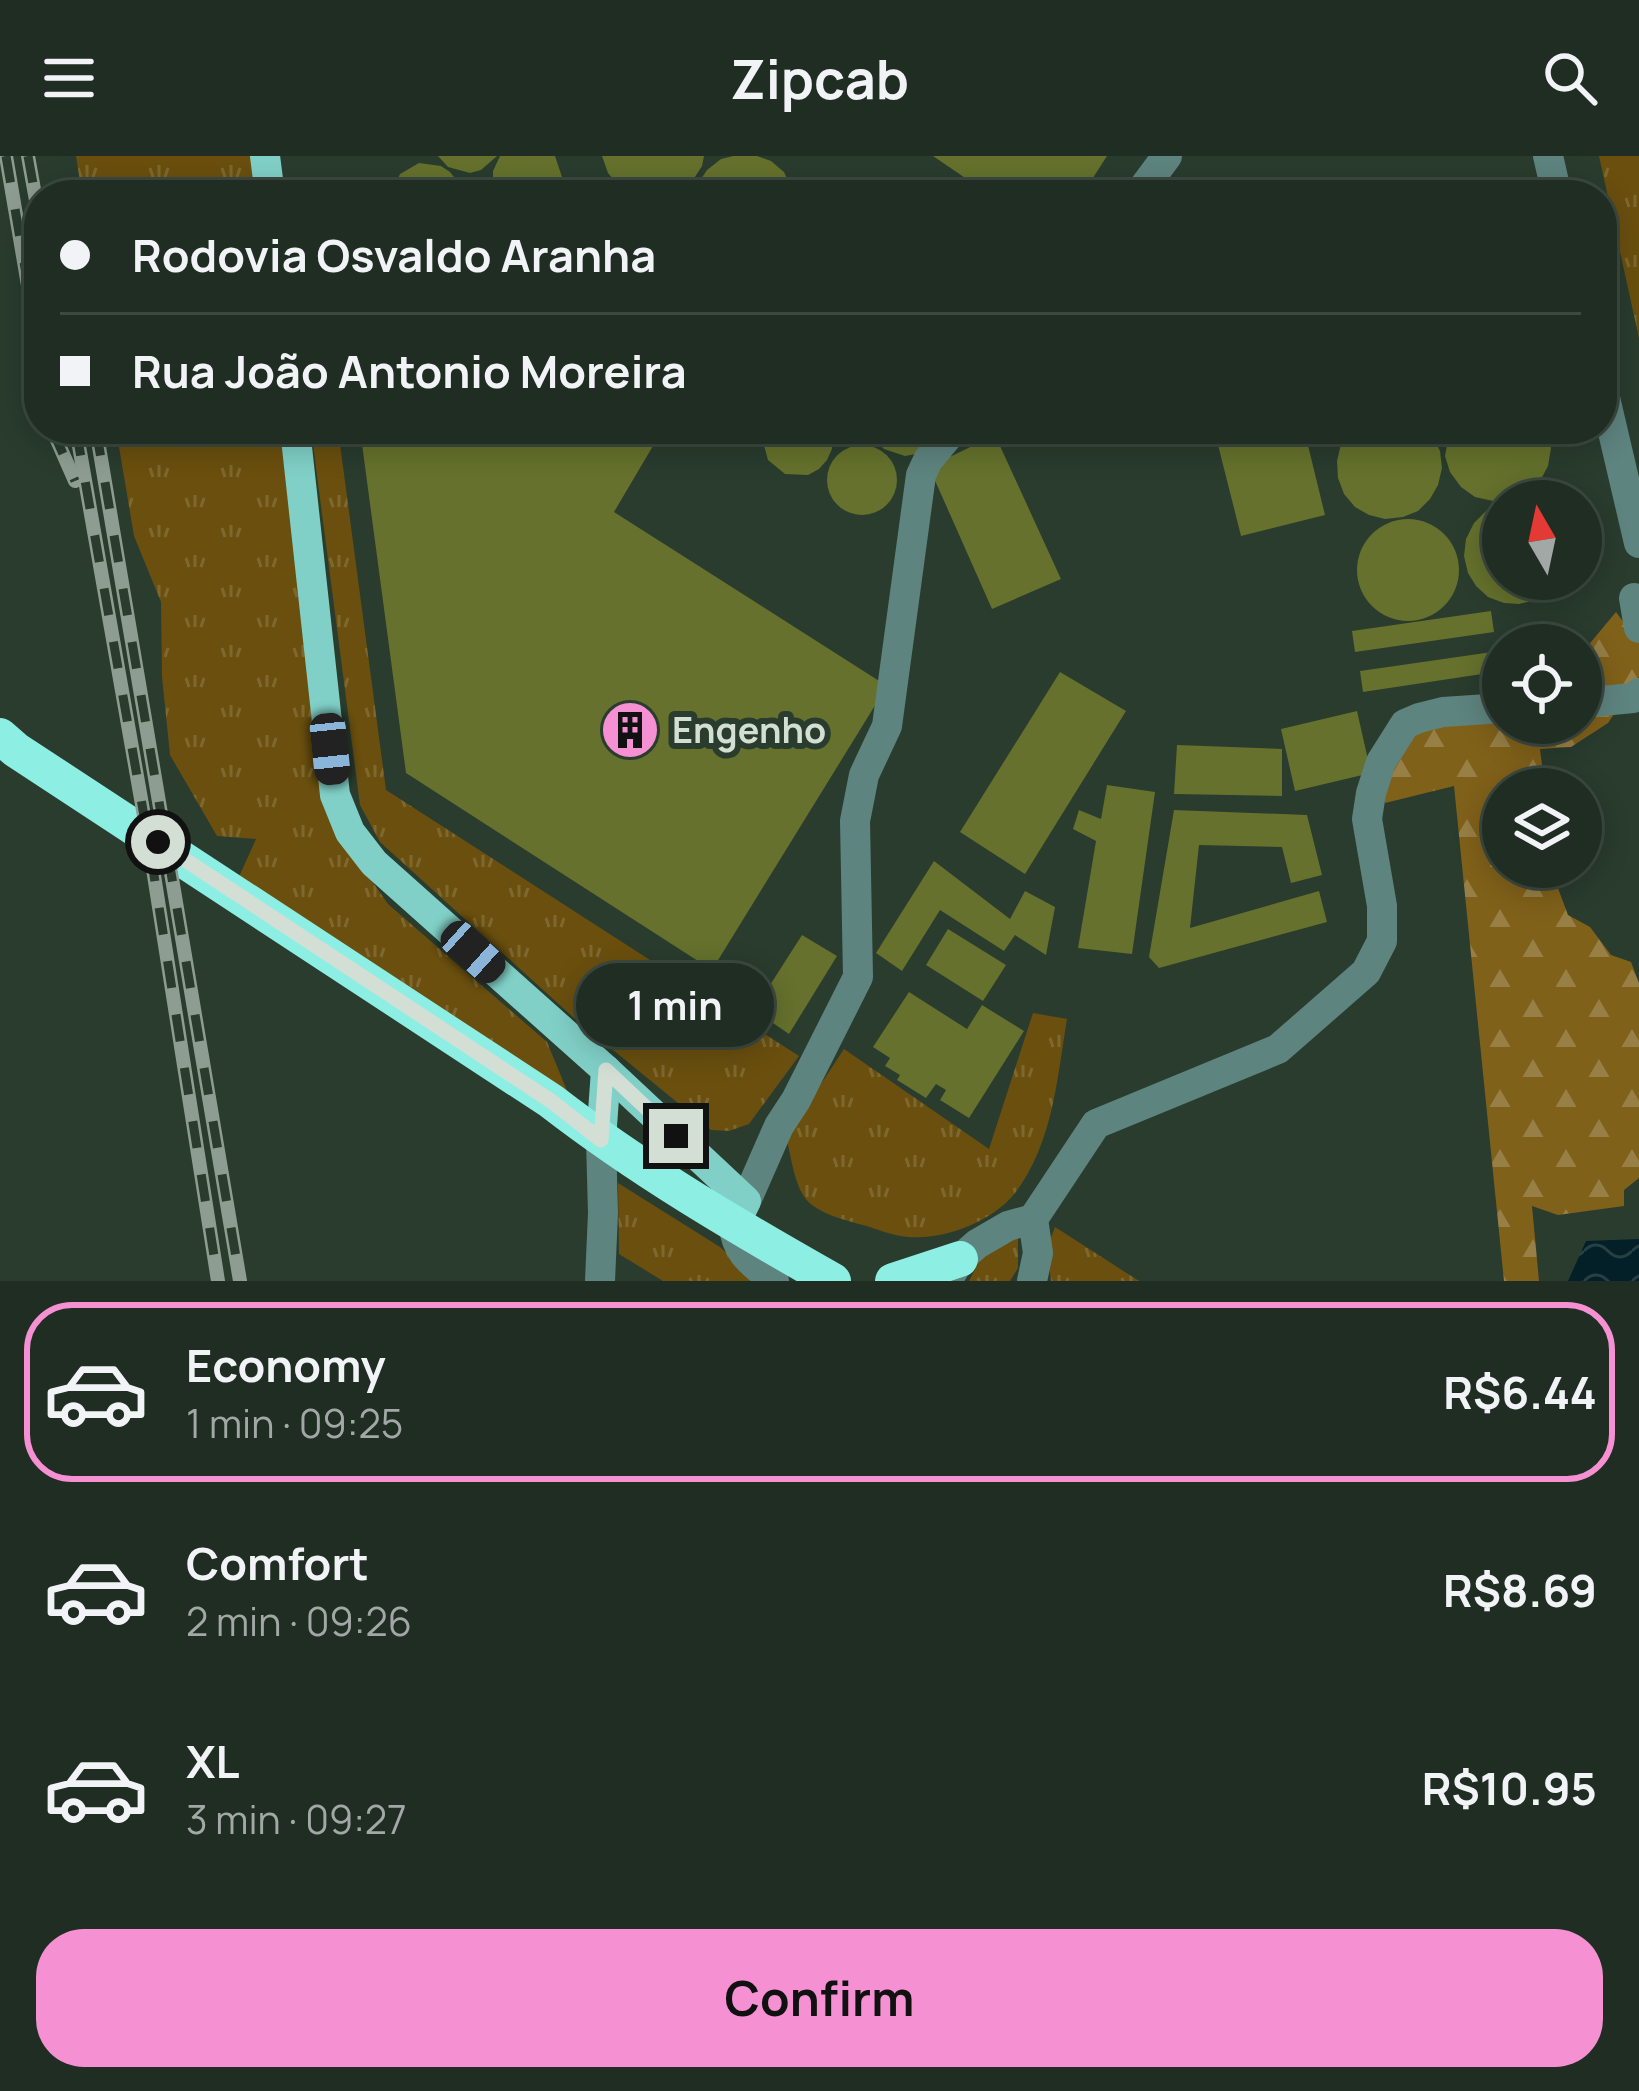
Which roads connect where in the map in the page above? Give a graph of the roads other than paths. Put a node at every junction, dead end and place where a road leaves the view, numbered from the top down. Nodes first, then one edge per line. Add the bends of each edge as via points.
1 (297, 444) edge
2 (941, 444) edge
3 (1616, 444) edge
4 (1639, 543) edge
5 (1639, 693) edge
6 (1602, 701) edge
7 (1482, 709) edge
8 (5, 744) edge
9 (606, 1070) junction
10 (601, 1140) junction
11 (740, 1213) junction
12 (1033, 1219) junction
13 (953, 1270) edge
14 (600, 1281) edge
15 (774, 1281) edge
16 (833, 1281) edge
17 (893, 1281) edge
18 (1032, 1281) edge

1 - 9 main road via 334,795 350,832 374,863
2 - 11 street via 921,475 887,726 864,775 855,821 858,977
3 - 4 street
5 - 6 street
7 - 12 street via 1405,724 1381,762 1367,819 1382,941 1366,972 1279,1049 1096,1124
8 - 10 highway
9 - 10 main road
9 - 11 main road
10 - 11 highway
10 - 14 street
11 - 15 street via 735,1241
11 - 16 highway
12 - 13 street via 976,1244
12 - 18 street
13 - 17 highway

